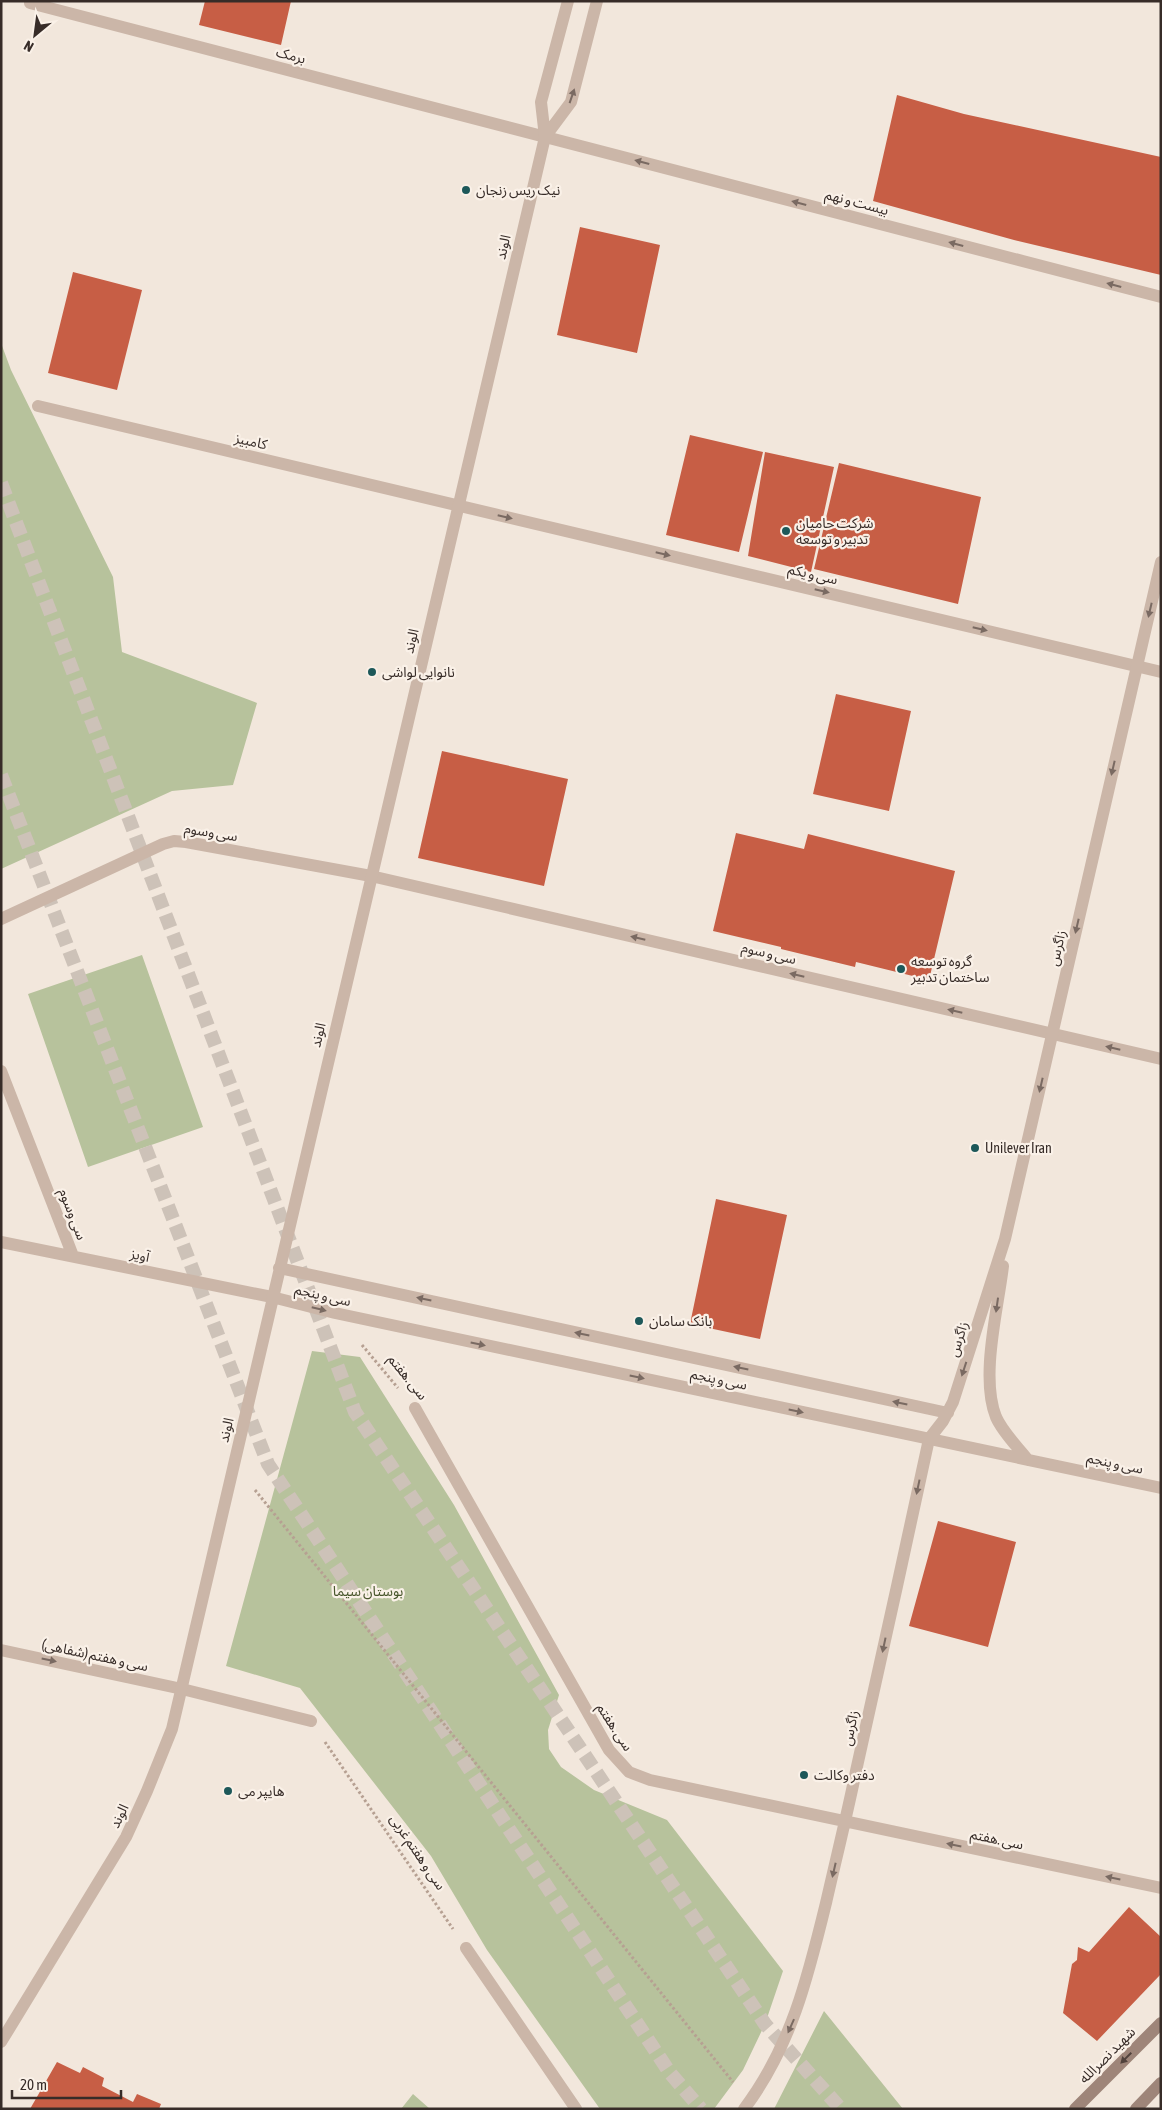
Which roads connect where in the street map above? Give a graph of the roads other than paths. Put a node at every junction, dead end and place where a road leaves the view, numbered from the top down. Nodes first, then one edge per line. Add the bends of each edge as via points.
1 (568, 1) edge
2 (597, 1) edge
3 (30, 3) dead end
4 (545, 137) junction
5 (1161, 297) edge
6 (38, 406) dead end
7 (458, 505) junction
8 (1161, 562) edge
9 (1137, 666) junction
10 (1161, 672) edge
11 (371, 876) junction
12 (1, 919) edge
13 (1052, 1034) junction
14 (1161, 1059) edge
15 (1, 1071) edge
16 (1005, 1239) junction
17 (1, 1242) edge
18 (73, 1256) junction
19 (279, 1268) junction
20 (272, 1297) junction
21 (415, 1408) road end
22 (948, 1413) junction
23 (929, 1439) junction
24 (1028, 1460) junction
25 (1161, 1488) edge
26 (1, 1650) edge
27 (182, 1689) junction
28 (311, 1721) road end
29 (845, 1822) junction
30 (1161, 1888) edge
31 (466, 1948) road end
32 (1161, 2023) edge
33 (1, 2042) edge
34 (1161, 2083) edge
35 (747, 2106) edge
36 (576, 2109) edge
37 (1075, 2109) edge
38 (1136, 2109) edge

1 - 4 street, الوند via 541,102
4 -> 2 street via 571,102
3 - 4 street, برمک
5 -> 4 street, بیست و نهم
4 - 7 street, الوند
6 - 7 street, کامبیز
7 -> 9 street, سی و یکم
7 - 11 street, الوند
8 -> 9 street, زاگرس
9 - 10 street, سی و یکم
9 -> 13 street, زاگرس
11 - 12 street, سی وسوم via 174,841
13 -> 11 street, سی و سوم
11 - 19 street, الوند
14 -> 13 street, سی و سوم
13 -> 16 street, زاگرس
15 - 18 street, سی وسوم
16 -> 22 street, زاگرس
16 -> 24 street via 993,1339 990,1398 996,1419
17 - 18 street, آویز
18 - 20 street, آویز
19 - 20 street, الوند
22 -> 19 street, سی و پنجم
20 -> 23 street, سی و پنجم
20 - 27 street, الوند
21 - 29 street, سی .هفتم via 609,1750 628,1772 650,1780
22 - 23 street, زاگرس
23 - 24 street, سی و پنجم
23 -> 29 street, زاگرس
24 - 25 street, سی و پنجم
26 -> 27 street, سی و هفتم (شفاهی)
27 - 28 street
27 - 33 street, الوند via 172,1729 126,1837
30 -> 29 street, سی .هفتم
29 -> 35 street, زاگرس via 812,1963 797,2012 777,2055
31 - 36 street
32 -> 37 main road, شهید نصرالله
34 - 38 main road

